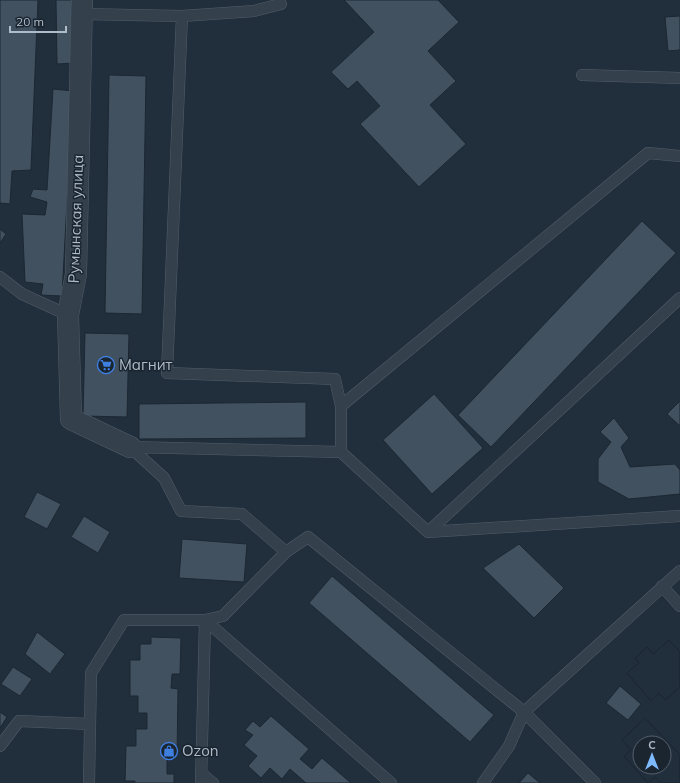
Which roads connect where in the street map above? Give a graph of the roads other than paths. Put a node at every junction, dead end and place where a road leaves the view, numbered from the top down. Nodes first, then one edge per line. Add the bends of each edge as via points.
1 (281, 4) dead end
2 (82, 7) edge
3 (182, 16) junction
4 (582, 75) dead end
5 (680, 78) edge
6 (680, 156) edge
7 (0, 277) edge
8 (680, 298) edge
9 (68, 315) junction
10 (341, 406) junction
11 (130, 448) junction
12 (341, 452) junction
13 (680, 516) edge
14 (428, 532) junction
15 (286, 552) junction
16 (680, 571) edge
17 (662, 586) junction
18 (680, 606) edge
19 (205, 620) junction
20 (524, 712) junction
21 (90, 724) junction
22 (0, 746) edge
23 (201, 778) edge
24 (89, 783) edge
25 (213, 783) edge
26 (391, 783) edge
27 (483, 783) edge
28 (595, 783) edge

1 - 3 lane via 254,11
2 - 3 lane
2 - 9 street, Румынская улица via 76,274
3 - 10 lane via 168,373 335,379
4 - 5 lane
6 - 10 lane via 648,153
7 - 9 lane via 22,294
8 - 14 lane
9 - 11 street, Румынская улица via 71,419
10 - 12 lane
11 - 12 lane
11 - 15 lane via 164,478 181,511 242,514
12 - 14 lane
13 - 14 lane
15 - 19 lane via 223,616
15 - 20 lane via 308,537
16 - 17 lane
17 - 18 lane
17 - 20 lane
19 - 21 lane via 124,620 91,673
19 - 23 lane
19 - 26 lane
20 - 27 lane via 508,746
20 - 28 lane
21 - 22 lane via 19,721
21 - 24 lane
23 - 25 lane

